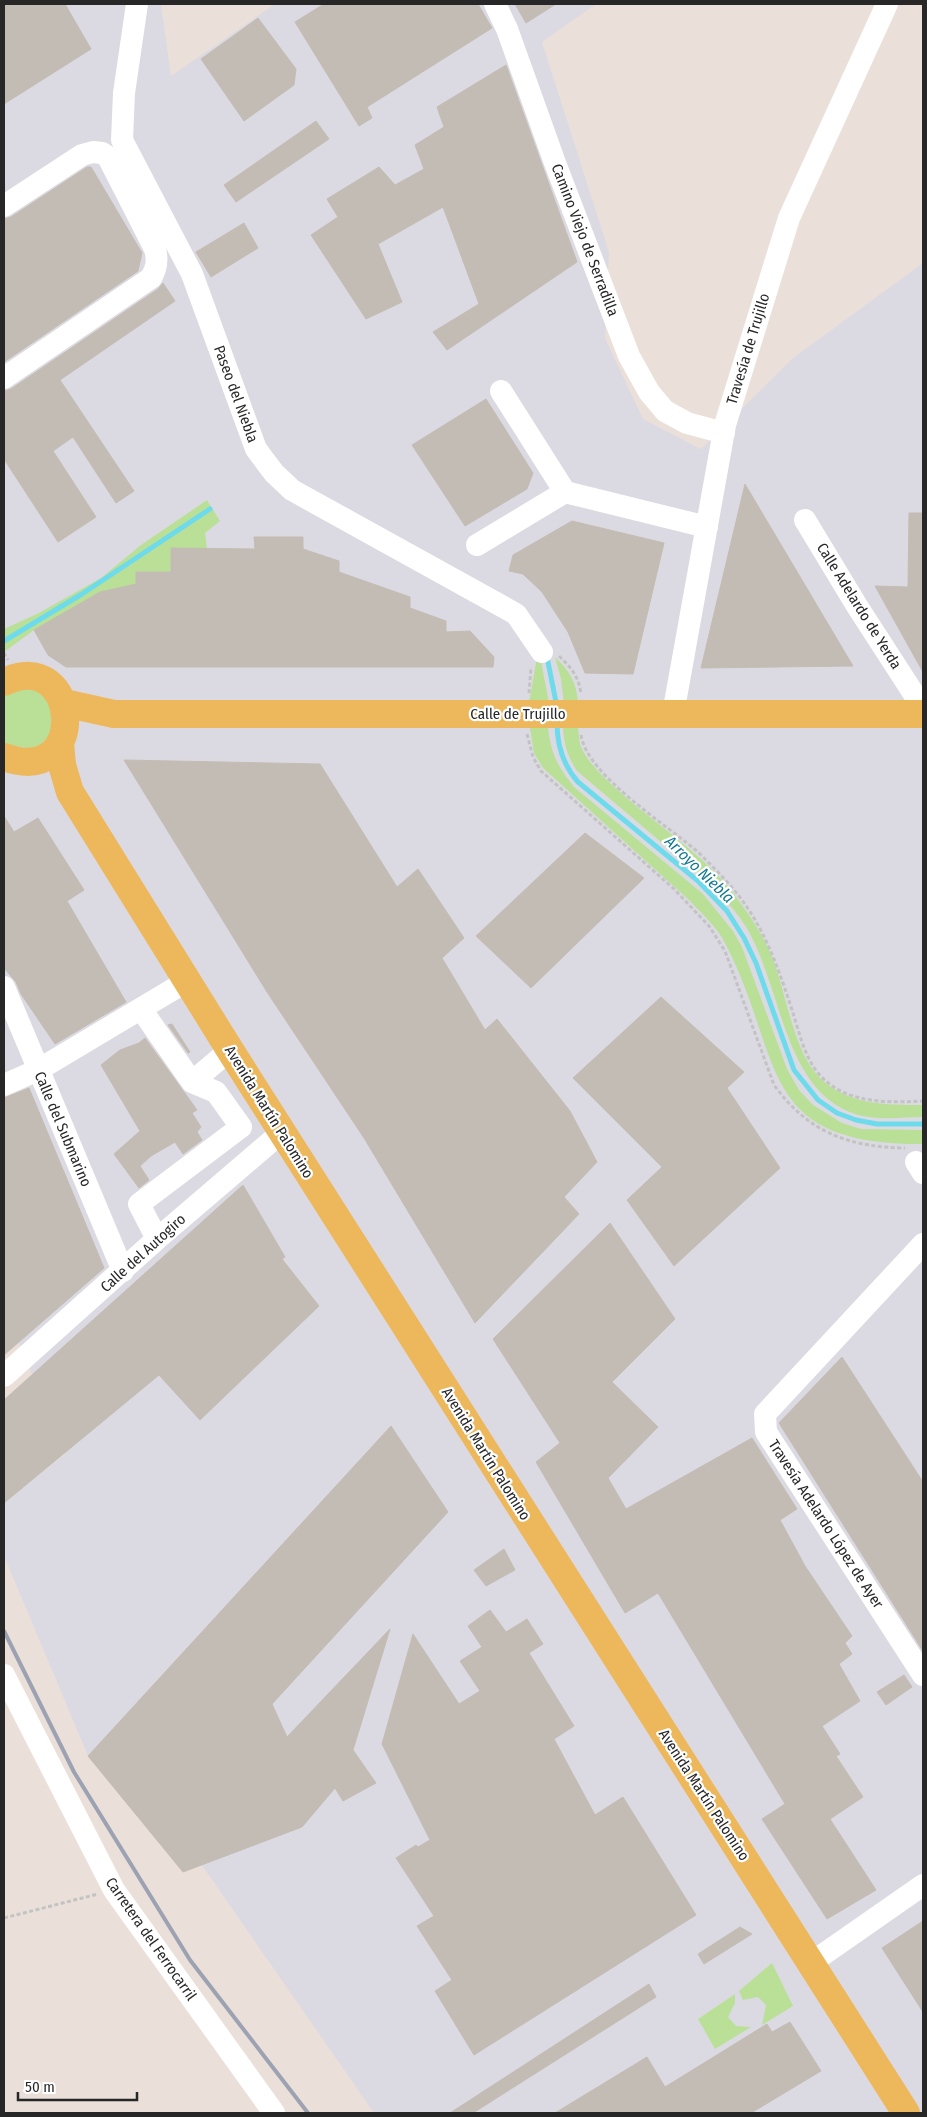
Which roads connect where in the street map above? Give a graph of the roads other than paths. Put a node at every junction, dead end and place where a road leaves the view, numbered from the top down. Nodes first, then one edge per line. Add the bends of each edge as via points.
1 (137, 4) edge
2 (495, 4) edge
3 (887, 4) edge
4 (4, 206) edge
5 (4, 378) edge
6 (501, 391) dead end
7 (724, 433) junction
8 (565, 492) junction
9 (806, 520) dead end
10 (707, 527) junction
11 (477, 545) dead end
12 (542, 652) road end
13 (6, 668) edge
14 (921, 701) edge
15 (674, 714) junction
16 (63, 724) junction
17 (16, 759) edge
18 (70, 792) junction
19 (187, 981) junction
20 (4, 987) edge
21 (141, 1009) junction
22 (230, 1050) junction
23 (38, 1070) junction
24 (192, 1082) junction
25 (4, 1085) edge
26 (241, 1127) junction
27 (282, 1132) junction
28 (259, 1152) junction
29 (174, 1179) junction
30 (184, 1216) junction
31 (158, 1239) junction
32 (923, 1244) edge
33 (123, 1271) junction
34 (4, 1376) edge
35 (4, 1675) edge
36 (923, 1675) edge
37 (923, 1885) edge
38 (811, 1963) junction
39 (274, 2113) edge
40 (906, 2113) edge

1 - 12 street, Paseo del Niebla via 124,92 122,140 192,274 256,449 292,490 516,614
2 - 7 street, Camino Viejo de Serradilla via 629,356 649,392 665,411 687,423
3 - 7 street, Travesía de Trujillo via 789,218
4 - 5 street via 82,155 102,153 108,157 158,260 152,278
6 - 8 street
7 - 10 street, Travesía de Trujillo
8 - 10 street
8 - 11 street
9 - 14 street, Calle Adelardo de Yerda
10 - 15 street, Travesía de Trujillo
13 - 16 main road via 46,682 57,691
14 - 15 main road, Calle de Trujillo
15 - 16 main road, Calle de Trujillo via 114,714
16 - 17 main road via 41,758
16 - 18 main road, Avenida Martín Palomino
17 - 18 main road, Avenida Martín Palomino
18 - 19 main road, Avenida Martín Palomino
19 - 21 street
19 - 22 main road, Avenida Martín Palomino
20 - 23 street, Calle del Submarino
21 - 23 street
21 - 24 street
22 - 24 street
22 - 27 main road, Avenida Martín Palomino
23 - 25 street
23 - 33 street, Calle del Submarino
24 - 26 street via 216,1092
26 - 28 street
26 - 29 street
27 - 28 street, Calle del Autogiro
27 - 38 main road, Avenida Martín Palomino
28 - 30 street, Calle del Autogiro
29 - 30 street
29 - 31 street via 139,1204
30 - 31 street, Calle del Autogiro
31 - 33 street, Calle del Autogiro
32 - 36 street, Travesía Adelardo López de Ayer via 766,1414 766,1432
33 - 34 street, Calle del Autogiro
35 - 39 street, Carretera del Ferrocarril via 114,1890
37 - 38 street
38 - 40 main road, Avenida Martín Palomino

